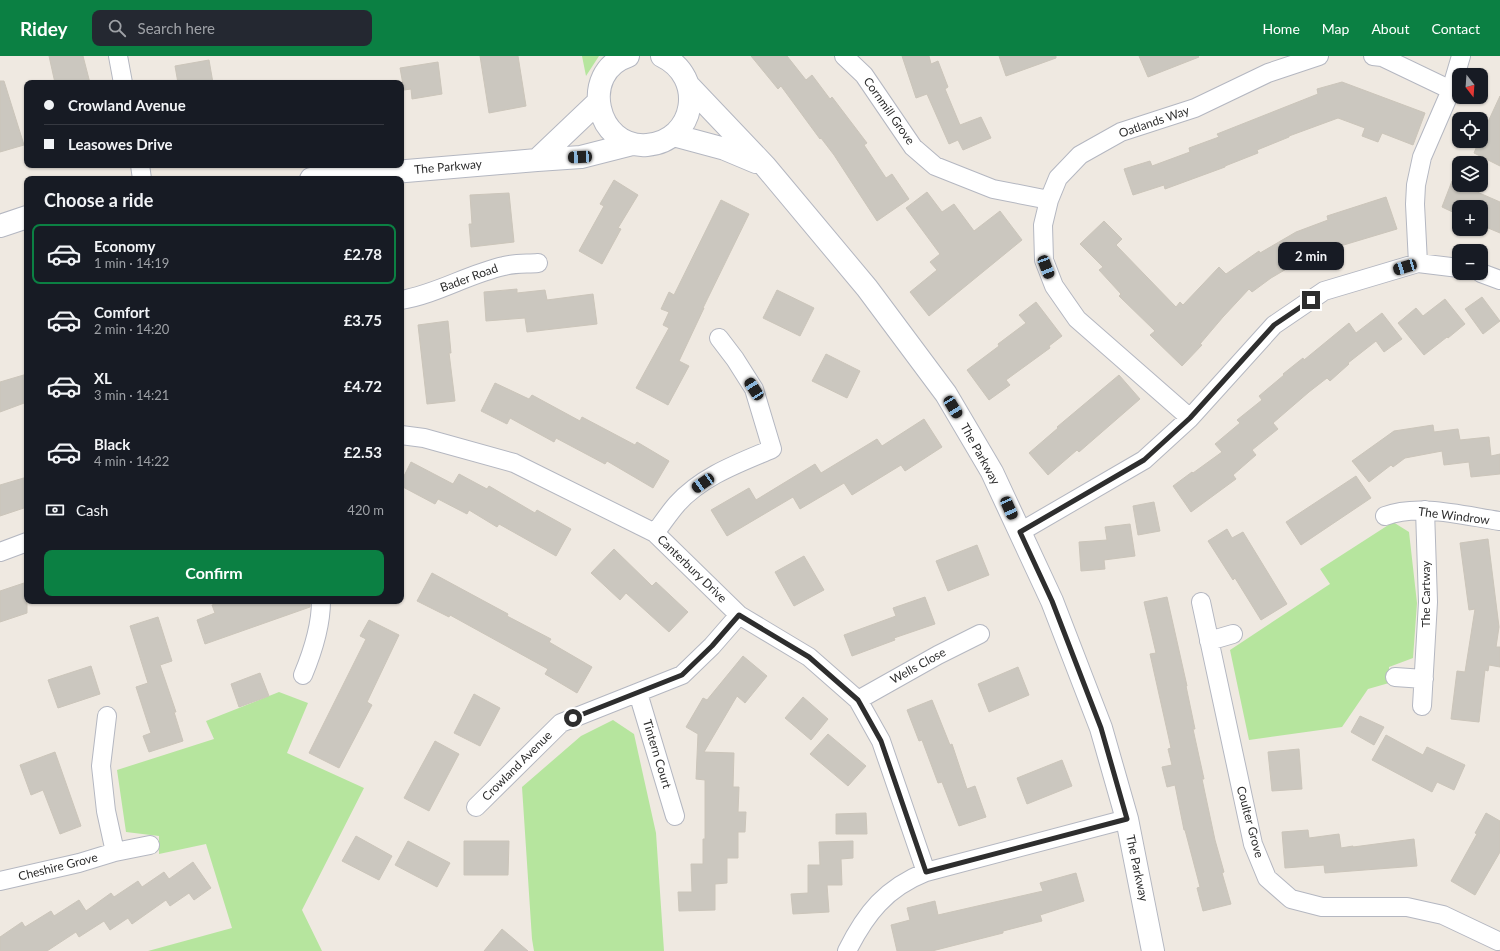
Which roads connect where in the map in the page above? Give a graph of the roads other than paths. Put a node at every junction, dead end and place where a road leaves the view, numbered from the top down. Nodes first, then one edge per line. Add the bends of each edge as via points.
1 (118, 56) edge
2 (626, 56) edge
3 (844, 56) edge
4 (1318, 56) edge
5 (1373, 56) edge
6 (1461, 56) edge
7 (670, 58) edge
8 (122, 80) edge
9 (690, 88) junction
10 (1451, 90) junction
11 (598, 102) junction
12 (673, 135) junction
13 (632, 144) junction
14 (537, 160) junction
15 (765, 166) junction
16 (347, 176) edge
17 (1049, 200) junction
18 (24, 218) edge
19 (0, 226) edge
20 (538, 263) dead end
21 (1418, 263) junction
22 (1452, 267) edge
23 (1488, 276) edge
24 (1500, 280) edge
25 (404, 299) edge
26 (719, 338) dead end
27 (1190, 418) junction
28 (404, 435) edge
29 (1425, 510) junction
30 (1385, 516) dead end
31 (1500, 521) edge
32 (1020, 532) junction
33 (655, 533) junction
34 (24, 543) edge
35 (0, 552) edge
36 (1201, 602) dead end
37 (321, 604) edge
38 (739, 615) junction
39 (980, 634) dead end
40 (1233, 634) dead end
41 (1209, 641) junction
42 (303, 675) dead end
43 (1395, 677) dead end
44 (1424, 678) junction
45 (638, 693) junction
46 (858, 700) junction
47 (1422, 706) dead end
48 (107, 716) dead end
49 (476, 807) dead end
50 (675, 816) dead end
51 (1127, 819) junction
52 (150, 845) dead end
53 (115, 852) junction
54 (926, 872) junction
55 (0, 881) edge
56 (1498, 943) edge
57 (847, 951) edge
58 (1153, 951) edge

1 - 8 street
2 - 11 street via 615,62 605,75
3 - 17 street, Cornmill Grove via 864,75 913,147 935,166 993,189
4 - 17 street, Oatlands Way via 1268,73 1195,108 1121,132 1080,155 1058,178
5 - 10 street via 1382,57
6 - 10 street
7 - 9 street via 684,74
9 - 12 street via 691,105 685,122
9 - 15 street, The Parkway
10 - 21 street via 1422,157 1416,184
11 - 13 street via 601,116 608,129
11 - 14 street
12 - 13 street, The Parkway via 661,142 647,145
12 - 15 street, The Parkway via 725,149
13 - 14 street, The Parkway via 580,157
14 - 16 street, The Parkway
15 - 32 street, The Parkway via 867,288 946,394 992,472
17 - 27 street, Oatlands Way via 1043,225 1043,254 1054,286 1077,319
18 - 19 street
20 - 25 street, Bader Road via 505,266
21 - 22 street
21 - 27 street via 1324,291 1274,325
23 - 24 street
26 - 33 street via 754,389 772,449 722,471 694,490 678,504
27 - 32 street via 1144,460
28 - 33 street, Canterbury Drive via 424,438 514,463
29 - 30 street, The Windrow via 1397,512
29 - 31 street, The Windrow
29 - 44 street, The Cartway via 1428,602
32 - 51 street, The Parkway via 1052,601 1101,728
33 - 38 street, Canterbury Drive
34 - 35 street
36 - 41 street, Coulter Grove
37 - 42 street via 321,616 311,656
38 - 45 street, Crowland Avenue via 682,675
38 - 46 street, Canterbury Drive via 809,657
39 - 46 street, Wells Close
40 - 41 street
41 - 56 street, Coulter Grove via 1254,844 1267,878 1291,899 1322,907 1407,907 1443,915
43 - 44 street
44 - 47 street, The Cartway
45 - 49 street, Crowland Avenue via 560,723
45 - 50 street, Tintern Court
46 - 54 street, Canterbury Drive via 881,741
48 - 53 street via 101,766 106,811
51 - 54 street
51 - 58 street, The Parkway
52 - 53 street, Cheshire Grove
53 - 55 street, Cheshire Grove
54 - 57 street via 910,878 887,894 856,933

